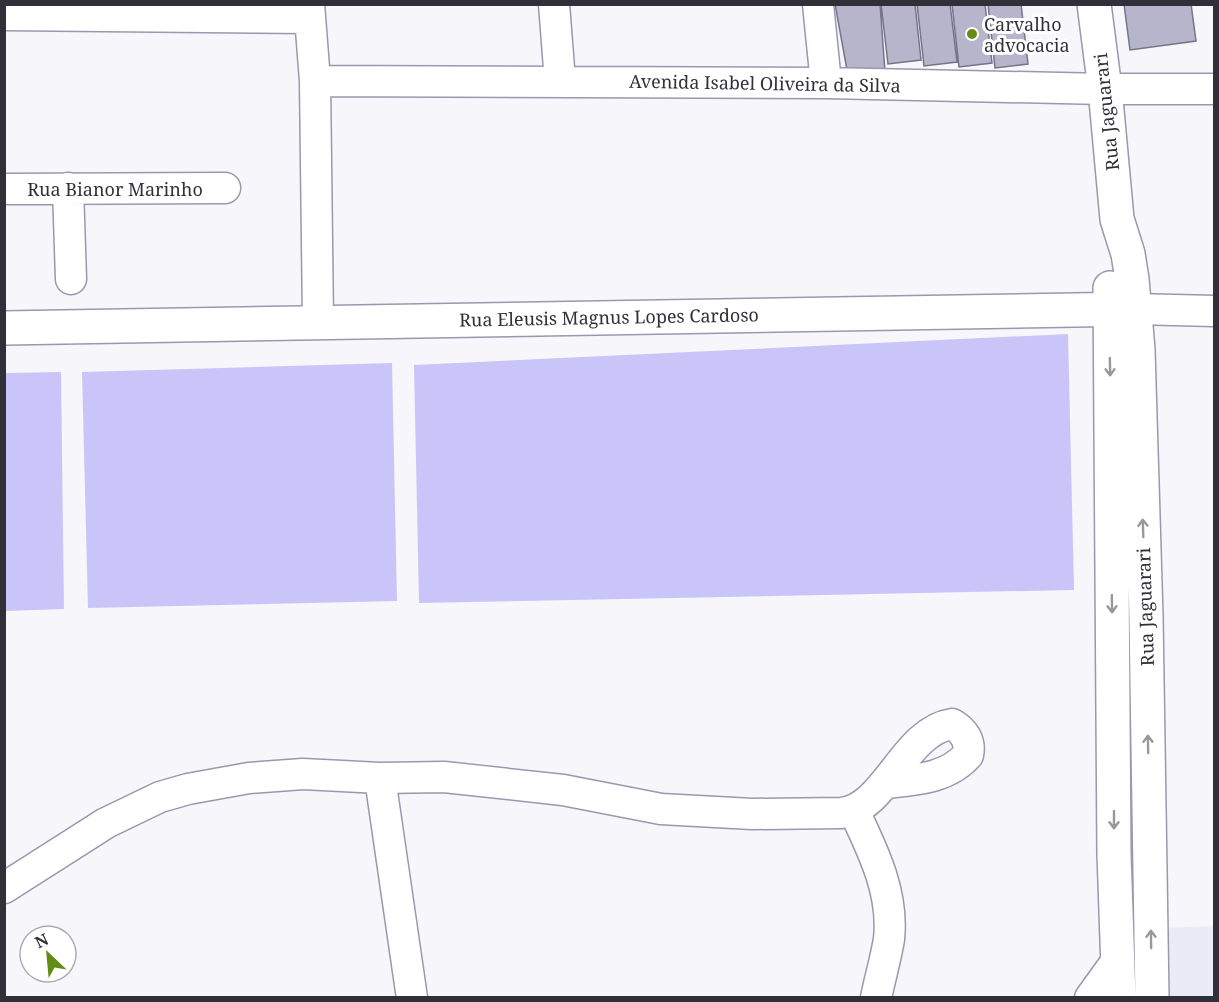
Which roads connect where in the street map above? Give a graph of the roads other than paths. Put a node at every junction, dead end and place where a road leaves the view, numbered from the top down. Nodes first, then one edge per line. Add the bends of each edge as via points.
1 (554, 4) edge
2 (818, 4) edge
3 (1094, 4) edge
4 (309, 11) edge
5 (4, 15) edge
6 (315, 81) junction
7 (560, 81) junction
8 (826, 83) junction
9 (1105, 89) junction
10 (1215, 89) edge
11 (68, 188) junction
12 (225, 188) dead end
13 (4, 189) edge
14 (71, 279) dead end
15 (1122, 309) junction
16 (1215, 311) edge
17 (318, 322) junction
18 (4, 328) edge
19 (380, 778) junction
20 (885, 783) dead end
21 (854, 810) junction
22 (4, 888) edge
23 (1116, 962) junction
24 (412, 998) edge
25 (876, 998) edge
26 (1090, 998) edge
27 (1119, 998) edge
28 (1152, 998) edge

1 - 7 street
2 - 8 street
3 - 9 main road, Rua Jaguarari
4 - 5 street
4 - 6 street
6 - 7 street, Avenida Isabel Oliveira da Silva
6 - 17 street
7 - 8 street, Avenida Isabel Oliveira da Silva
8 - 9 street, Avenida Isabel Oliveira da Silva
9 - 10 street, Avenida Isabel Oliveira da Silva
9 - 15 main road, Rua Jaguarari via 1117,219 1128,254
11 - 12 street, Rua Bianor Marinho
11 - 13 street, Rua Bianor Marinho
11 - 14 street
15 - 16 street, Rua Eleusis Magnus Lopes Cardoso
15 - 17 main road, Rua Eleusis Magnus Lopes Cardoso
15 -> 23 main road, Rua Jaguarari
28 -> 15 main road, Rua Jaguarari via 1138,350
17 - 18 main road, Rua Eleusis Magnus Lopes Cardoso
19 - 21 street via 444,777 563,790 661,809 752,814
19 - 22 street via 303,774 249,778 169,794 106,823
19 - 24 street
20 - 21 street
21 - 25 street via 883,878 889,912 889,938
23 - 26 street
23 - 27 main road, Rua Jaguarari

